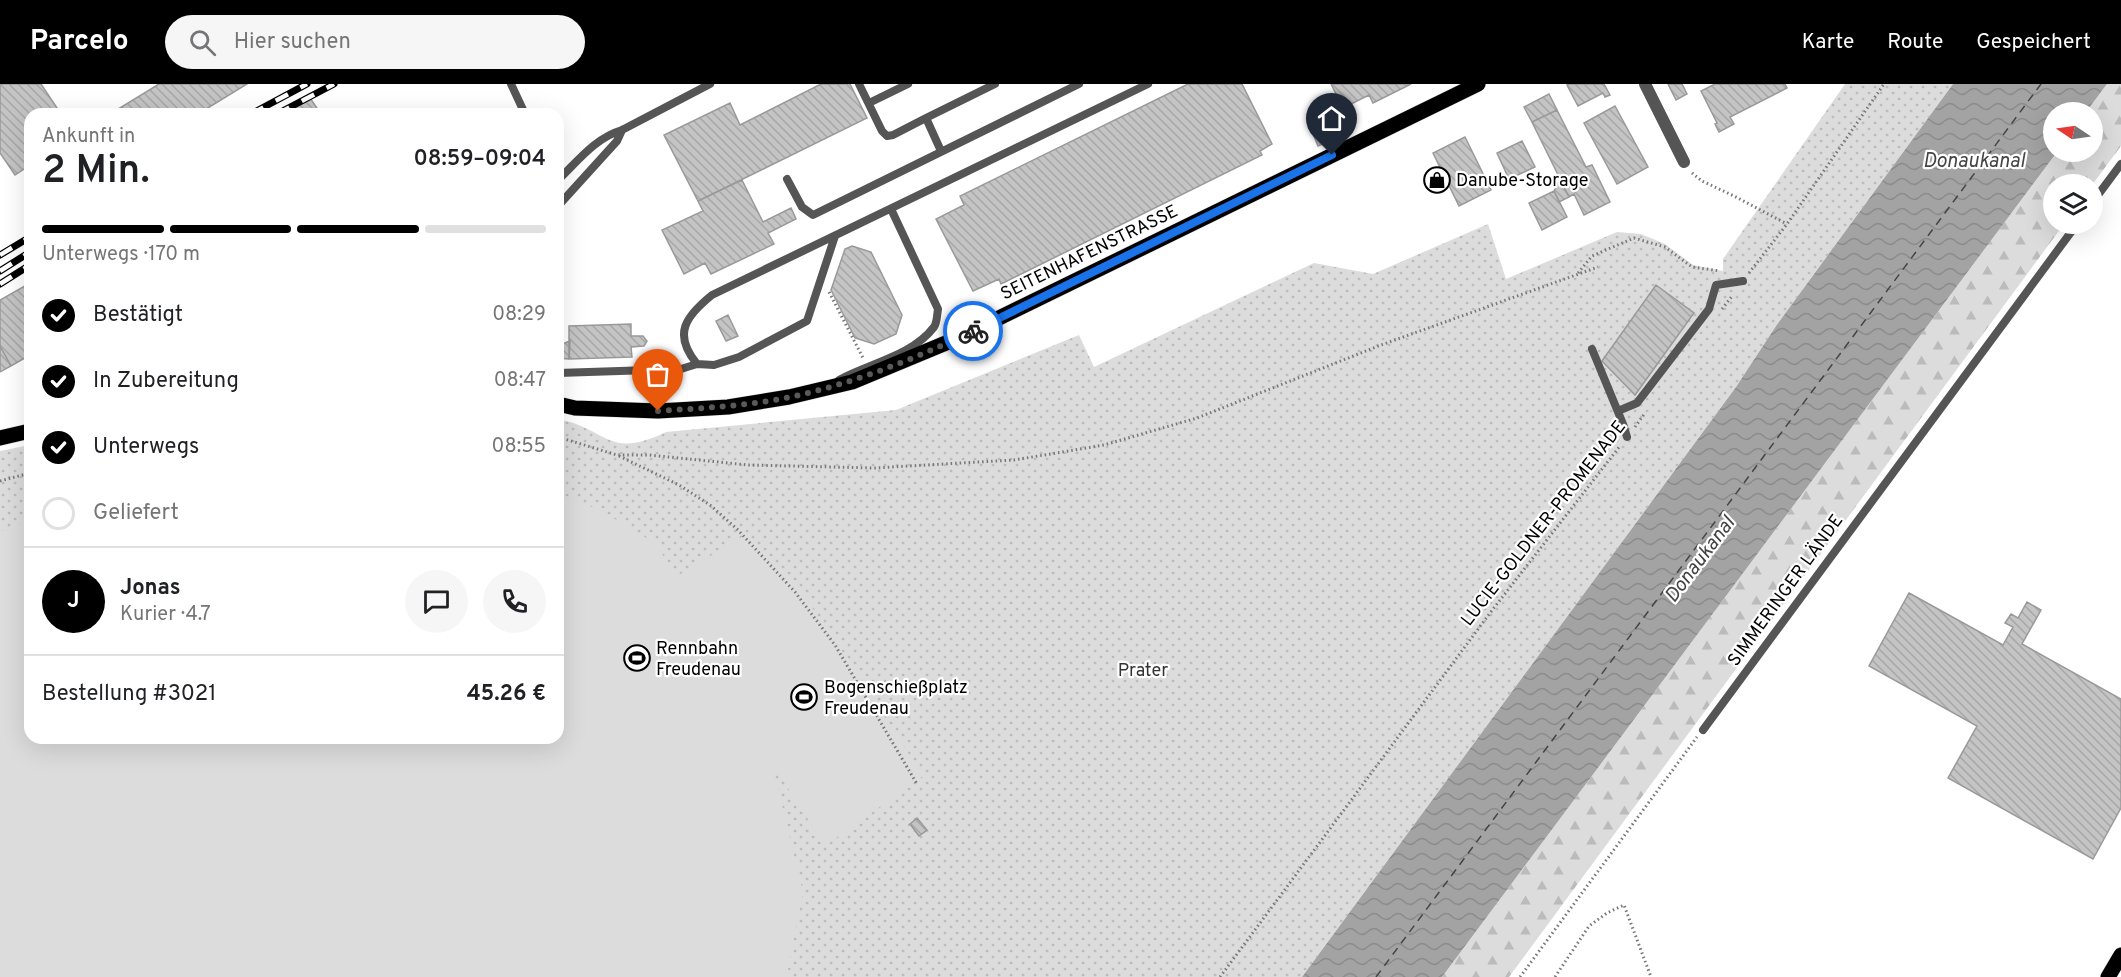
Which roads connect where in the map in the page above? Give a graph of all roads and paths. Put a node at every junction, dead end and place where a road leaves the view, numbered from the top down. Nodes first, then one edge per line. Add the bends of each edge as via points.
1 (511, 84) edge
2 (710, 84) edge
3 (860, 84) edge
4 (908, 84) edge
5 (994, 84) edge
6 (1079, 84) edge
7 (1148, 84) edge
8 (1478, 84) edge
9 (1645, 84) edge
10 (1884, 84) edge
11 (869, 103) junction
12 (522, 108) edge
13 (926, 118) junction
14 (622, 130) junction
15 (941, 152) junction
16 (1684, 162) joint
17 (2121, 164) edge
18 (564, 171) edge
19 (787, 179) dead end
20 (2103, 188) edge
21 (564, 199) edge
22 (891, 209) junction
23 (1786, 224) junction
24 (2070, 234) edge
25 (835, 236) junction
26 (1598, 267) dead end
27 (1577, 274) junction
28 (822, 277) junction
29 (1743, 281) junction
30 (1716, 318) dead end
31 (1592, 349) dead end
32 (864, 359) dead end
33 (697, 364) junction
34 (564, 373) edge
35 (824, 389) junction
36 (564, 405) edge
37 (1647, 410) dead end
38 (1618, 411) junction
39 (24, 432) edge
40 (1626, 437) junction
41 (0, 438) edge
42 (564, 439) edge
43 (617, 455) junction
44 (24, 475) edge
45 (0, 481) edge
46 (1702, 730) joint
47 (917, 784) dead end
48 (2121, 955) edge
49 (1220, 977) edge
50 (1520, 977) edge
51 (1555, 977) edge
52 (1651, 977) edge
53 (2108, 977) edge

1 - 12 lane
2 - 14 lane
3 - 11 lane
4 - 11 lane
5 - 13 lane
6 - 15 lane
7 - 22 lane
8 - 35 main road, SEITENHAFENSTRASSE via 958,338 852,382
9 - 16 street
10 - 23 path
11 - 13 lane via 887,136
13 - 15 lane
14 - 18 lane via 609,134
14 - 21 lane via 617,141
15 - 19 lane via 813,215 802,207
16 - 23 path via 1702,181
17 - 20 lane
22 - 25 lane
22 - 35 lane via 938,309 936,326 911,348
23 - 29 path
24 - 46 lane, SIMMERINGER LÄNDE
25 - 28 lane
25 - 33 lane via 712,295 697,307 686,322 683,337 686,351
26 - 27 path
27 - 29 path via 1592,256 1634,238 1665,247 1692,267 1726,272
27 - 43 path via 1381,345 1197,418 1104,445 1014,460 874,468 748,465
28 - 32 path
28 - 33 lane via 807,321 739,357 714,365
29 - 30 path
29 - 38 lane via 1716,285 1709,309 1637,404
31 - 38 lane
33 - 34 lane via 681,369
35 - 36 main road, SEITENHAFENSTRASSE via 728,407 670,410
37 - 40 path, LUCIE-GOLDNER-PROMENADE
38 - 40 lane
39 - 41 main road
40 - 49 path, LUCIE-GOLDNER-PROMENADE
42 - 43 path
43 - 47 path via 680,485 710,505 795,592 835,645
44 - 45 path
46 - 50 path
48 - 53 main road
51 - 52 path via 1589,926 1624,905

